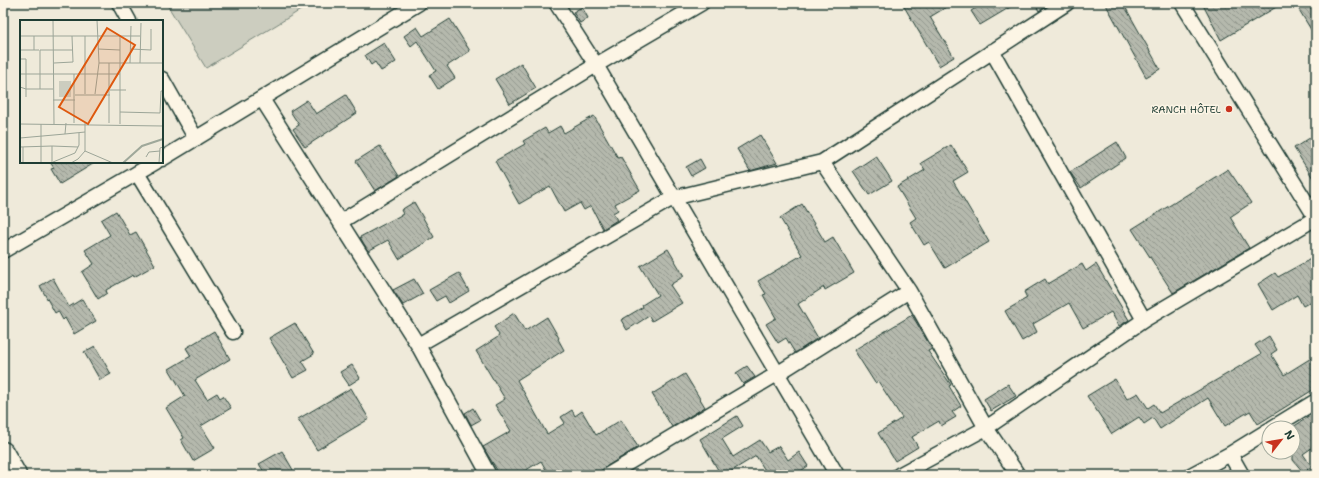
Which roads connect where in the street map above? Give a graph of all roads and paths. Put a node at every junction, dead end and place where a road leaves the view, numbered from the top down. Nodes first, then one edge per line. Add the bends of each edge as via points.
1 (119, 3) edge
2 (419, 3) edge
3 (556, 3) edge
4 (702, 3) edge
5 (1067, 3) edge
6 (1182, 3) edge
7 (128, 20) edge
8 (992, 51) junction
9 (596, 65) junction
10 (163, 81) edge
11 (262, 99) junction
12 (196, 139) junction
13 (163, 158) edge
14 (822, 162) junction
15 (154, 163) edge
16 (137, 173) junction
17 (673, 198) junction
18 (1316, 218) edge
19 (340, 222) junction
20 (3, 251) edge
21 (908, 291) junction
22 (1144, 320) junction
23 (233, 332) dead end
24 (418, 345) junction
25 (777, 374) junction
26 (1316, 401) edge
27 (1285, 420) edge
28 (986, 428) junction
29 (1261, 435) edge
30 (3, 452) edge
31 (1230, 454) junction
32 (16, 475) edge
33 (488, 475) edge
34 (608, 475) edge
35 (837, 475) edge
36 (899, 475) edge
37 (1018, 475) edge
38 (1191, 475) edge
39 (1242, 475) edge

1 - 7 street
2 - 11 street
3 - 9 street
4 - 9 street
5 - 8 street
6 - 18 street
8 - 14 street
8 - 22 street
9 - 17 street
9 - 19 street
10 - 12 street
11 - 12 street
11 - 19 street
12 - 13 street
14 - 17 street
14 - 21 street
15 - 16 street
16 - 20 street
16 - 23 street
17 - 24 street
17 - 25 street
18 - 22 street
19 - 24 street
21 - 25 street
21 - 28 street
22 - 28 street
24 - 33 street
25 - 34 street
25 - 35 street
26 - 27 street
28 - 36 street
28 - 37 street
29 - 31 street
30 - 32 street
31 - 38 street
31 - 39 street

